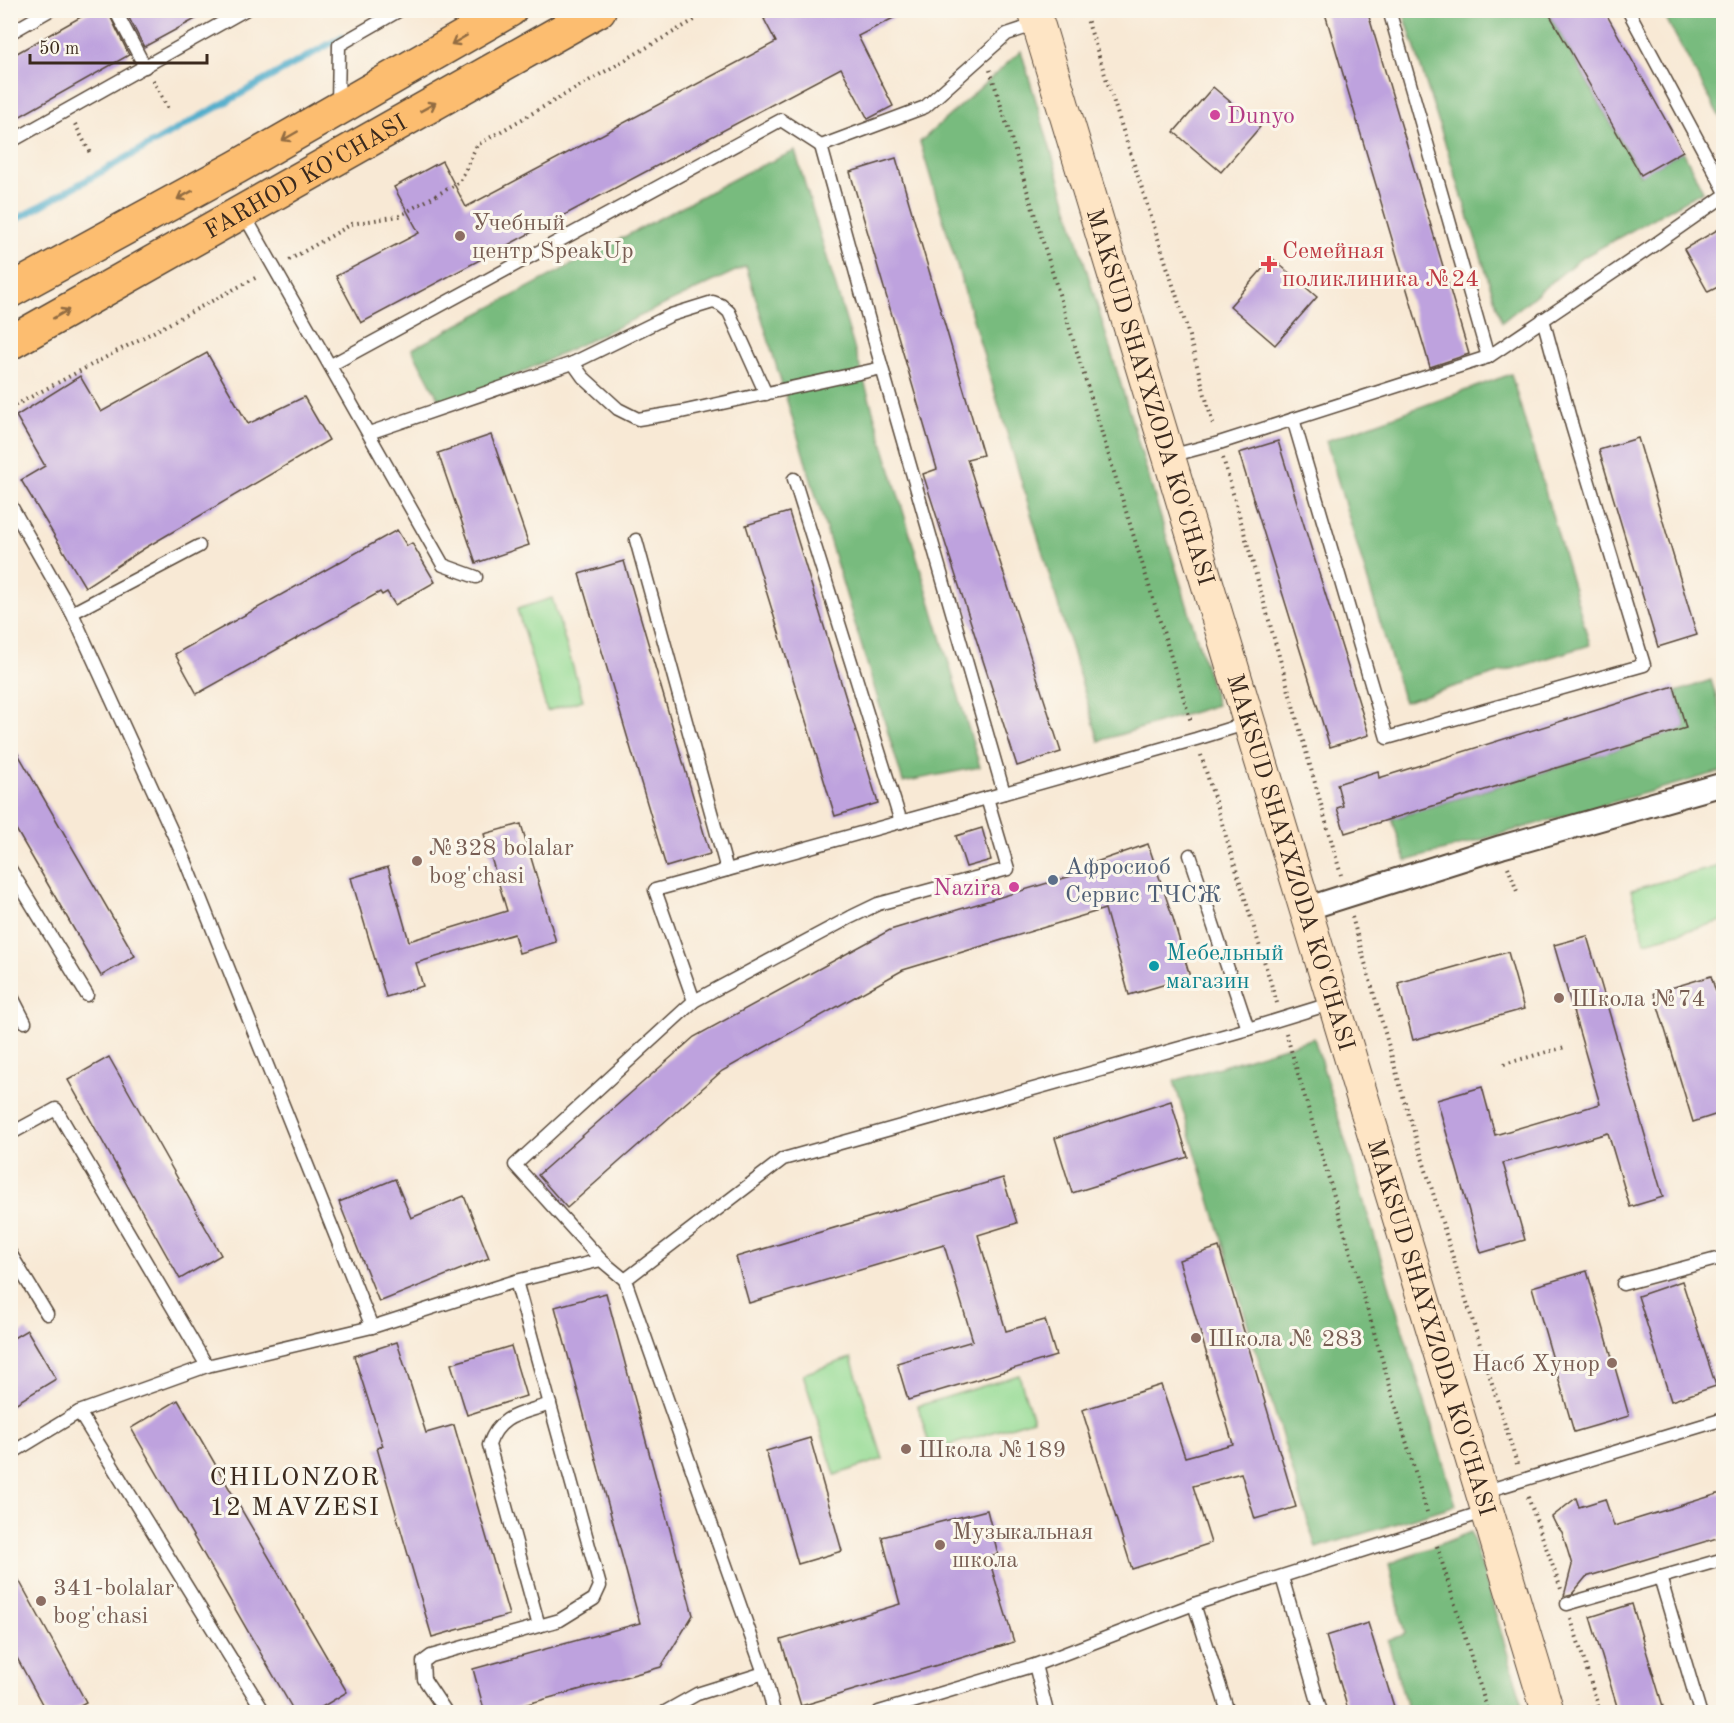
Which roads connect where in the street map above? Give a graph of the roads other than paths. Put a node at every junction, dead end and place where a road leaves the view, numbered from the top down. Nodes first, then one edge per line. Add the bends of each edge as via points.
1 (50, 10) edge
2 (115, 10) edge
3 (245, 10) edge
4 (400, 10) edge
5 (510, 10) edge
6 (599, 10) edge
7 (1389, 10) edge
8 (1628, 10) edge
9 (1036, 17) edge
10 (10, 33) edge
11 (146, 67) junction
12 (338, 109) junction
13 (10, 142) edge
14 (821, 146) junction
15 (1724, 189) edge
16 (1724, 196) edge
17 (243, 212) junction
18 (10, 291) edge
19 (1543, 319) junction
20 (10, 343) edge
21 (1488, 357) junction
22 (573, 363) junction
23 (331, 365) junction
24 (882, 368) junction
25 (766, 394) junction
26 (1293, 419) junction
27 (369, 433) junction
28 (1168, 456) junction
29 (795, 479) dead end
30 (10, 504) edge
31 (636, 540) dead end
32 (199, 546) dead end
33 (476, 577) dead end
34 (72, 613) junction
35 (1249, 722) junction
36 (1724, 784) edge
37 (1004, 793) junction
38 (987, 798) junction
39 (901, 822) junction
40 (1190, 855) dead end
41 (10, 869) edge
42 (727, 870) junction
43 (1305, 909) junction
44 (10, 993) edge
45 (87, 995) dead end
46 (694, 1001) junction
47 (1334, 1002) junction
48 (25, 1022) dead end
49 (1248, 1029) junction
50 (10, 1134) edge
51 (10, 1252) edge
52 (1721, 1257) edge
53 (601, 1260) junction
54 (1724, 1271) edge
55 (625, 1280) junction
56 (516, 1281) junction
57 (1623, 1284) dead end
58 (47, 1314) dead end
59 (372, 1327) junction
60 (207, 1366) junction
61 (550, 1404) junction
62 (79, 1412) junction
63 (1724, 1419) edge
64 (10, 1454) edge
65 (1485, 1502) junction
66 (1724, 1559) edge
67 (1282, 1577) junction
68 (1660, 1577) junction
69 (1194, 1604) junction
70 (1567, 1604) road end
71 (539, 1626) junction
72 (1035, 1665) junction
73 (764, 1673) junction
74 (443, 1712) edge
75 (264, 1713) edge
76 (665, 1713) edge
77 (774, 1713) edge
78 (879, 1713) edge
79 (1047, 1713) edge
80 (1228, 1713) edge
81 (1321, 1713) edge
82 (1548, 1713) edge
83 (1700, 1713) edge

1 - 10 lane
2 - 11 lane
3 - 11 lane
4 - 12 lane via 339,45
5 -> 12 main road, FARHOD KO'CHASI
17 -> 6 main road, FARHOD KO'CHASI
7 - 21 lane
8 - 15 lane
9 - 14 lane via 1007,34 925,107
9 - 28 street, MAKSUD SHAYXZODA KO'CHASI
11 - 13 lane
12 -> 18 main road, FARHOD KO'CHASI
14 - 23 lane via 781,120
14 - 24 lane
16 - 19 lane
20 -> 17 main road, FARHOD KO'CHASI
17 - 23 lane
19 - 21 lane
19 - 26 lane via 1644,665 1387,738
21 - 26 lane
22 - 25 lane via 618,409 638,419
22 - 25 lane via 671,315 713,302 729,312
22 - 27 lane
23 - 27 lane
24 - 25 lane
24 - 37 lane
26 - 28 lane
27 - 33 lane via 443,565
28 - 35 street, MAKSUD SHAYXZODA KO'CHASI
29 - 39 lane
30 - 34 lane
31 - 42 lane
32 - 34 lane
34 - 59 lane via 185,860
35 - 37 lane
35 - 43 street, MAKSUD SHAYXZODA KO'CHASI
36 - 43 street via 1501,847
37 - 38 lane
38 - 39 lane
38 - 46 lane via 1008,869 878,904
39 - 42 lane
40 - 49 lane
41 - 45 lane
42 - 46 lane via 655,890
43 - 47 street, MAKSUD SHAYXZODA KO'CHASI
44 - 48 lane
46 - 53 lane via 514,1165
47 - 49 lane
47 - 65 street, MAKSUD SHAYXZODA KO'CHASI
49 - 55 lane via 783,1160
50 - 60 lane via 56,1109
51 - 58 lane
52 - 54 lane
52 - 57 lane
53 - 55 lane
53 - 56 lane
55 - 73 lane
56 - 59 lane
56 - 61 lane
59 - 60 lane
60 - 62 lane
61 - 71 lane via 600,1586 594,1599 560,1620
61 - 71 lane via 502,1421 489,1445
62 - 64 lane
62 - 75 lane
63 - 65 lane via 1522,1481
65 - 67 lane via 1431,1528
65 - 82 street, MAKSUD SHAYXZODA KO'CHASI
66 - 68 lane
67 - 69 lane
67 - 81 lane
68 - 70 lane
68 - 83 lane
69 - 72 lane
69 - 80 lane
71 - 74 lane via 431,1656 423,1662 424,1679
72 - 78 lane
72 - 79 lane
73 - 76 lane via 697,1694
73 - 77 lane

